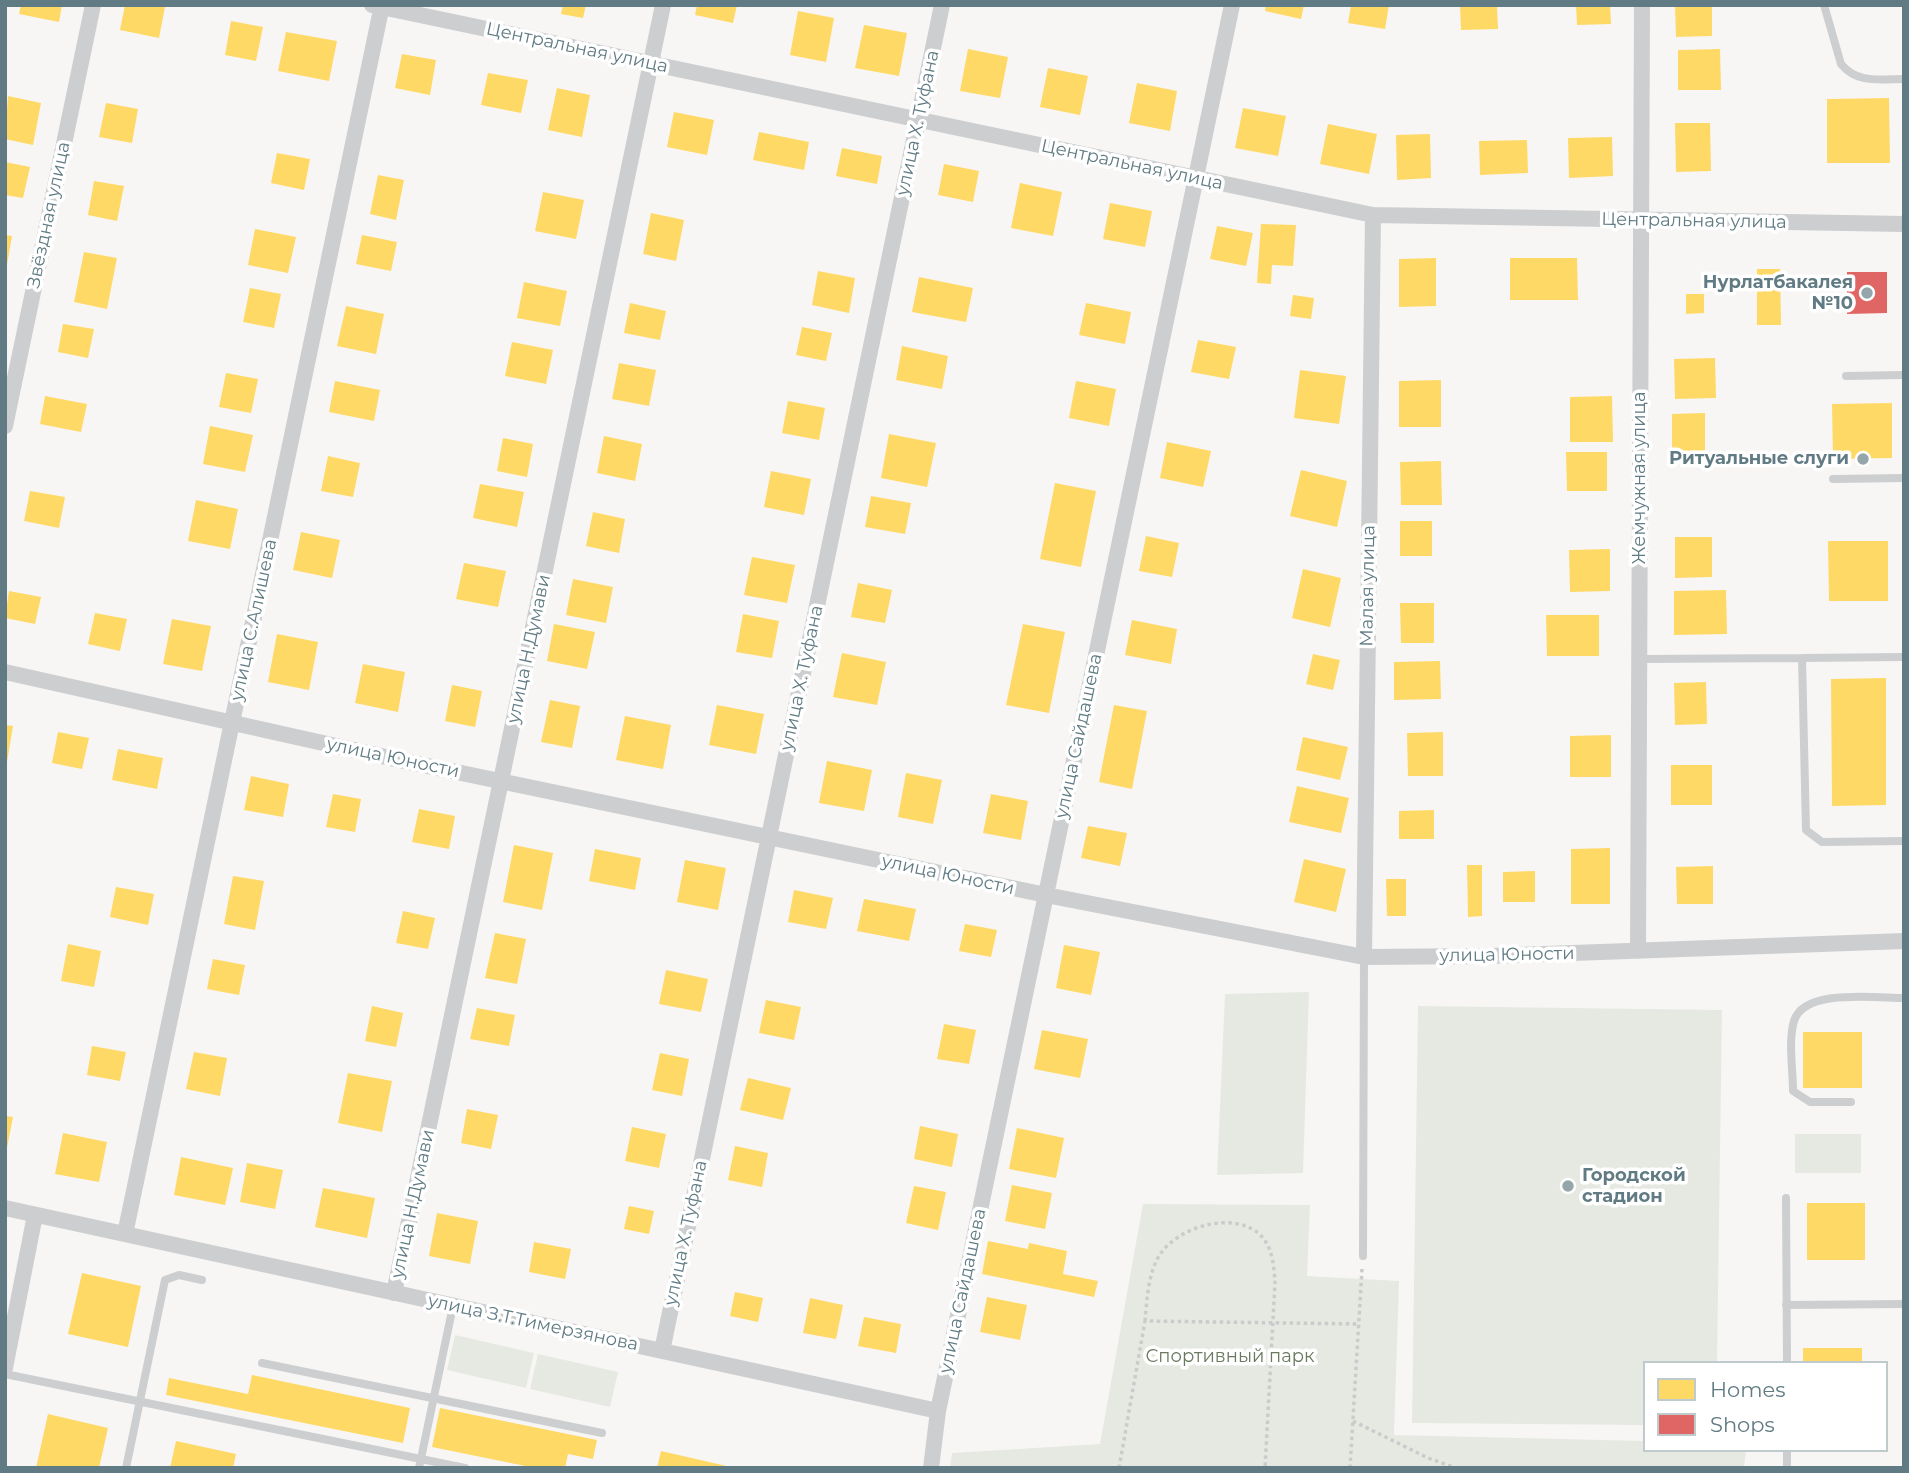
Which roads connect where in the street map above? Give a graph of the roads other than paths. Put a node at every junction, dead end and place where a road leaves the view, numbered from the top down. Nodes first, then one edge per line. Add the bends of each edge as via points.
1 (93, 5) edge
2 (663, 5) edge
3 (942, 5) edge
4 (1232, 5) edge
5 (1642, 5) edge
6 (1824, 5) edge
7 (378, 6) edge
8 (651, 64) junction
9 (1904, 79) edge
10 (918, 120) junction
11 (1196, 178) junction
12 (1373, 215) junction
13 (1641, 220) junction
14 (1904, 224) edge
15 (1904, 375) edge
16 (1846, 376) dead end
17 (5, 426) edge
18 (1904, 478) edge
19 (1833, 479) dead end
20 (1904, 657) edge
21 (1802, 658) junction
22 (1639, 659) junction
23 (5, 672) edge
24 (232, 724) junction
25 (501, 781) junction
26 (769, 837) junction
27 (1904, 841) edge
28 (1046, 895) junction
29 (1904, 941) edge
30 (1638, 951) junction
31 (1364, 957) junction
32 (1904, 998) edge
33 (1851, 1102) dead end
34 (1786, 1198) dead end
35 (5, 1208) edge
36 (35, 1215) junction
37 (125, 1234) junction
38 (1363, 1256) road end
39 (202, 1280) dead end
40 (394, 1293) junction
41 (1904, 1304) edge
42 (1786, 1305) junction
43 (453, 1306) junction
44 (662, 1351) junction
45 (1787, 1361) edge
46 (262, 1363) dead end
47 (5, 1368) edge
48 (5, 1374) edge
49 (434, 1398) junction
50 (140, 1401) junction
51 (938, 1412) junction
52 (601, 1433) dead end
53 (420, 1463) edge
54 (127, 1468) edge
55 (465, 1468) edge
56 (931, 1468) edge

1 - 17 street, Звёздная улица
2 - 8 street, улица Н.Думави
3 - 10 street, улица Х. Туфана
4 - 11 street, улица Сайдашева
5 - 13 street, Жемчужная улица
6 - 9 lane via 1847,72 1865,79
7 - 8 street, Центральная улица
7 - 24 street, улица С.Алишева
8 - 10 street, Центральная улица
8 - 25 street, улица Н.Думави
10 - 11 street, Центральная улица
10 - 26 street, улица Х. Туфана
11 - 12 street, Центральная улица
11 - 28 street, улица Сайдашева
12 - 13 street, Центральная улица
12 - 31 street, Малая улица
13 - 14 street, Центральная улица
13 - 22 street, Жемчужная улица
15 - 16 lane
18 - 19 lane
20 - 21 lane
21 - 22 lane
21 - 27 lane via 1806,830 1822,842
22 - 30 street, Жемчужная улица
23 - 24 street, улица Юности
24 - 25 street, улица Юности
24 - 37 street, улица С.Алишева
25 - 26 street, улица Юности
25 - 40 street, улица Н.Думави
26 - 28 street, улица Юности
26 - 44 street, улица Х. Туфана
28 - 31 street, улица Юности
28 - 51 street, улица Сайдашева
29 - 30 street, улица Юности
30 - 31 street, улица Юности
31 - 38 lane
32 - 33 lane via 1824,999 1798,1011 1793,1023 1793,1091 1810,1102
34 - 42 lane
35 - 36 street, улица З.Т.Тимерзянова
36 - 37 street, улица З.Т.Тимерзянова
36 - 47 street
37 - 40 street, улица З.Т.Тимерзянова
39 - 50 lane via 179,1275 166,1280
40 - 43 street, улица З.Т.Тимерзянова
41 - 42 lane
42 - 45 lane
43 - 44 street, улица З.Т.Тимерзянова
43 - 49 lane
44 - 51 street, улица З.Т.Тимерзянова
46 - 49 lane
48 - 50 lane
49 - 52 lane
49 - 53 lane
50 - 53 lane
50 - 54 lane
51 - 56 street, улица Сайдашева
53 - 55 lane

